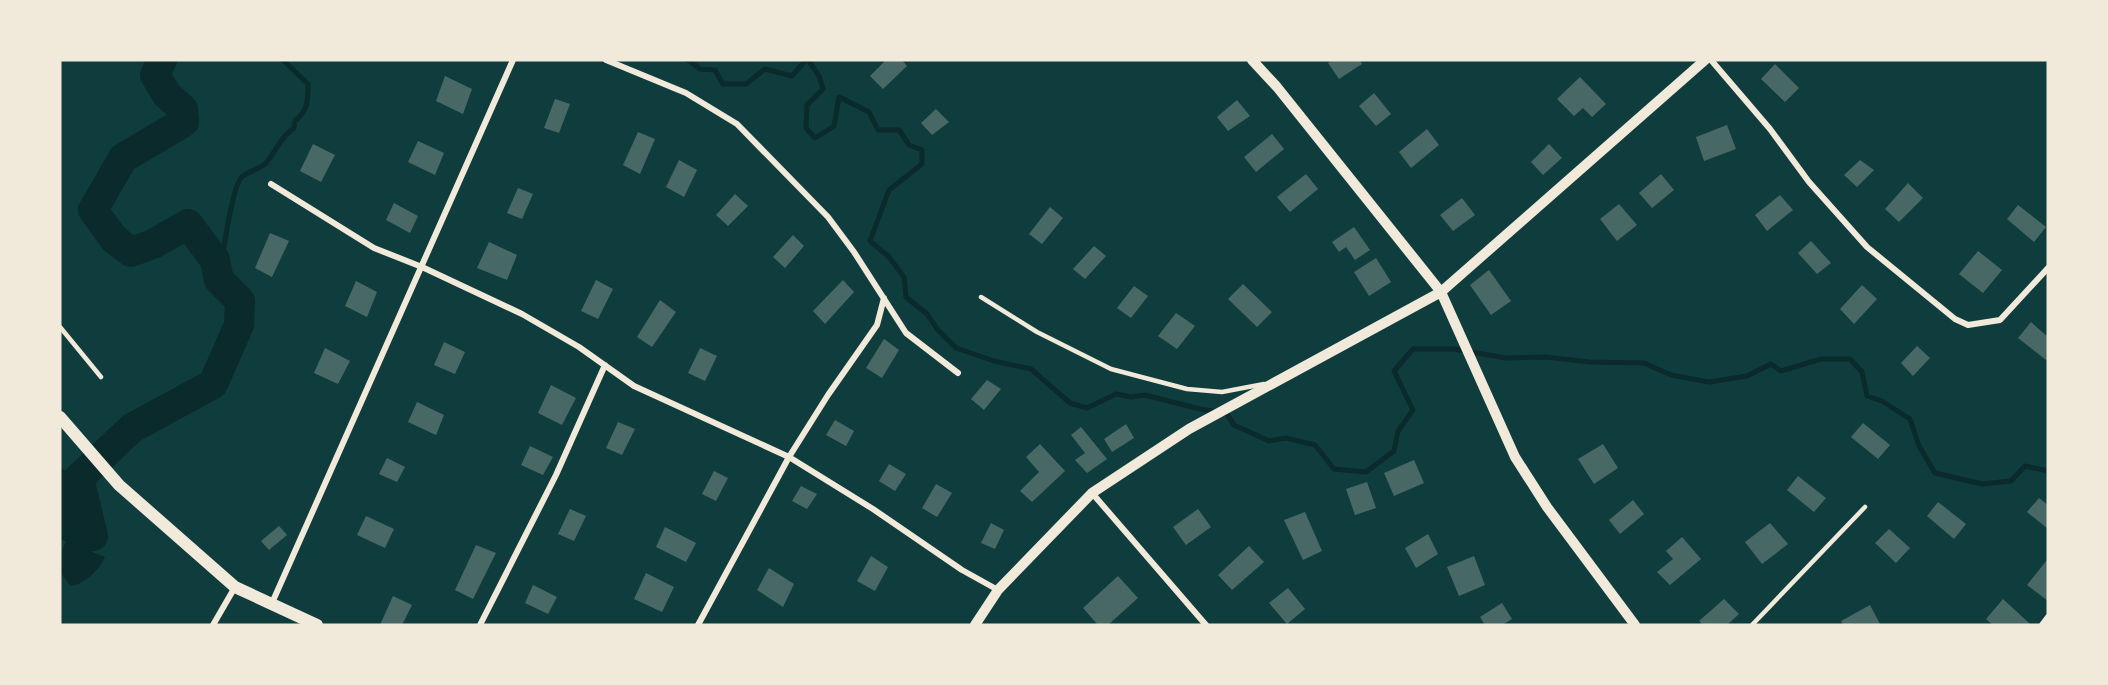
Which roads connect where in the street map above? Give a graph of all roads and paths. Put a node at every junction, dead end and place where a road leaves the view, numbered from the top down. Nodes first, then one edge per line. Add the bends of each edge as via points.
1 (513, 60) edge
2 (606, 60) edge
3 (1252, 60) edge
4 (1705, 60) edge
5 (1711, 60) edge
6 (271, 184) dead end
7 (422, 267) junction
8 (2048, 268) edge
9 (1441, 292) junction
10 (981, 297) dead end
11 (884, 298) junction
12 (60, 327) edge
13 (605, 365) junction
14 (958, 373) dead end
15 (101, 377) dead end
16 (1273, 382) junction
17 (60, 417) edge
18 (789, 458) junction
19 (1092, 493) junction
20 (1865, 507) dead end
21 (235, 587) junction
22 (998, 590) junction
23 (273, 603) junction
24 (2048, 617) edge
25 (213, 625) edge
26 (317, 625) edge
27 (480, 625) edge
28 (698, 625) edge
29 (975, 625) edge
30 (1206, 625) edge
31 (1635, 625) edge
32 (1752, 625) edge
33 (2042, 625) edge

1 - 7 street
2 - 11 street via 686,93 737,124 828,217
3 - 9 street
4 - 9 street
5 - 8 street via 1867,247 1955,319 1968,325 2000,320
6 - 7 street via 374,248
7 - 13 street via 522,314
7 - 23 street
9 - 16 street
9 - 31 street via 1515,457 1547,507
10 - 16 lane via 1037,332 1111,369 1187,389 1222,392
11 - 14 street via 906,333
11 - 18 street via 877,324
12 - 15 lane
13 - 18 street via 634,386
13 - 27 street via 556,475
16 - 19 street via 1189,429
17 - 21 main road via 119,485
18 - 22 street
18 - 28 street
19 - 22 street
19 - 30 street
20 - 32 lane
21 - 23 main road
21 - 25 street
22 - 29 street
23 - 26 main road
24 - 33 street

